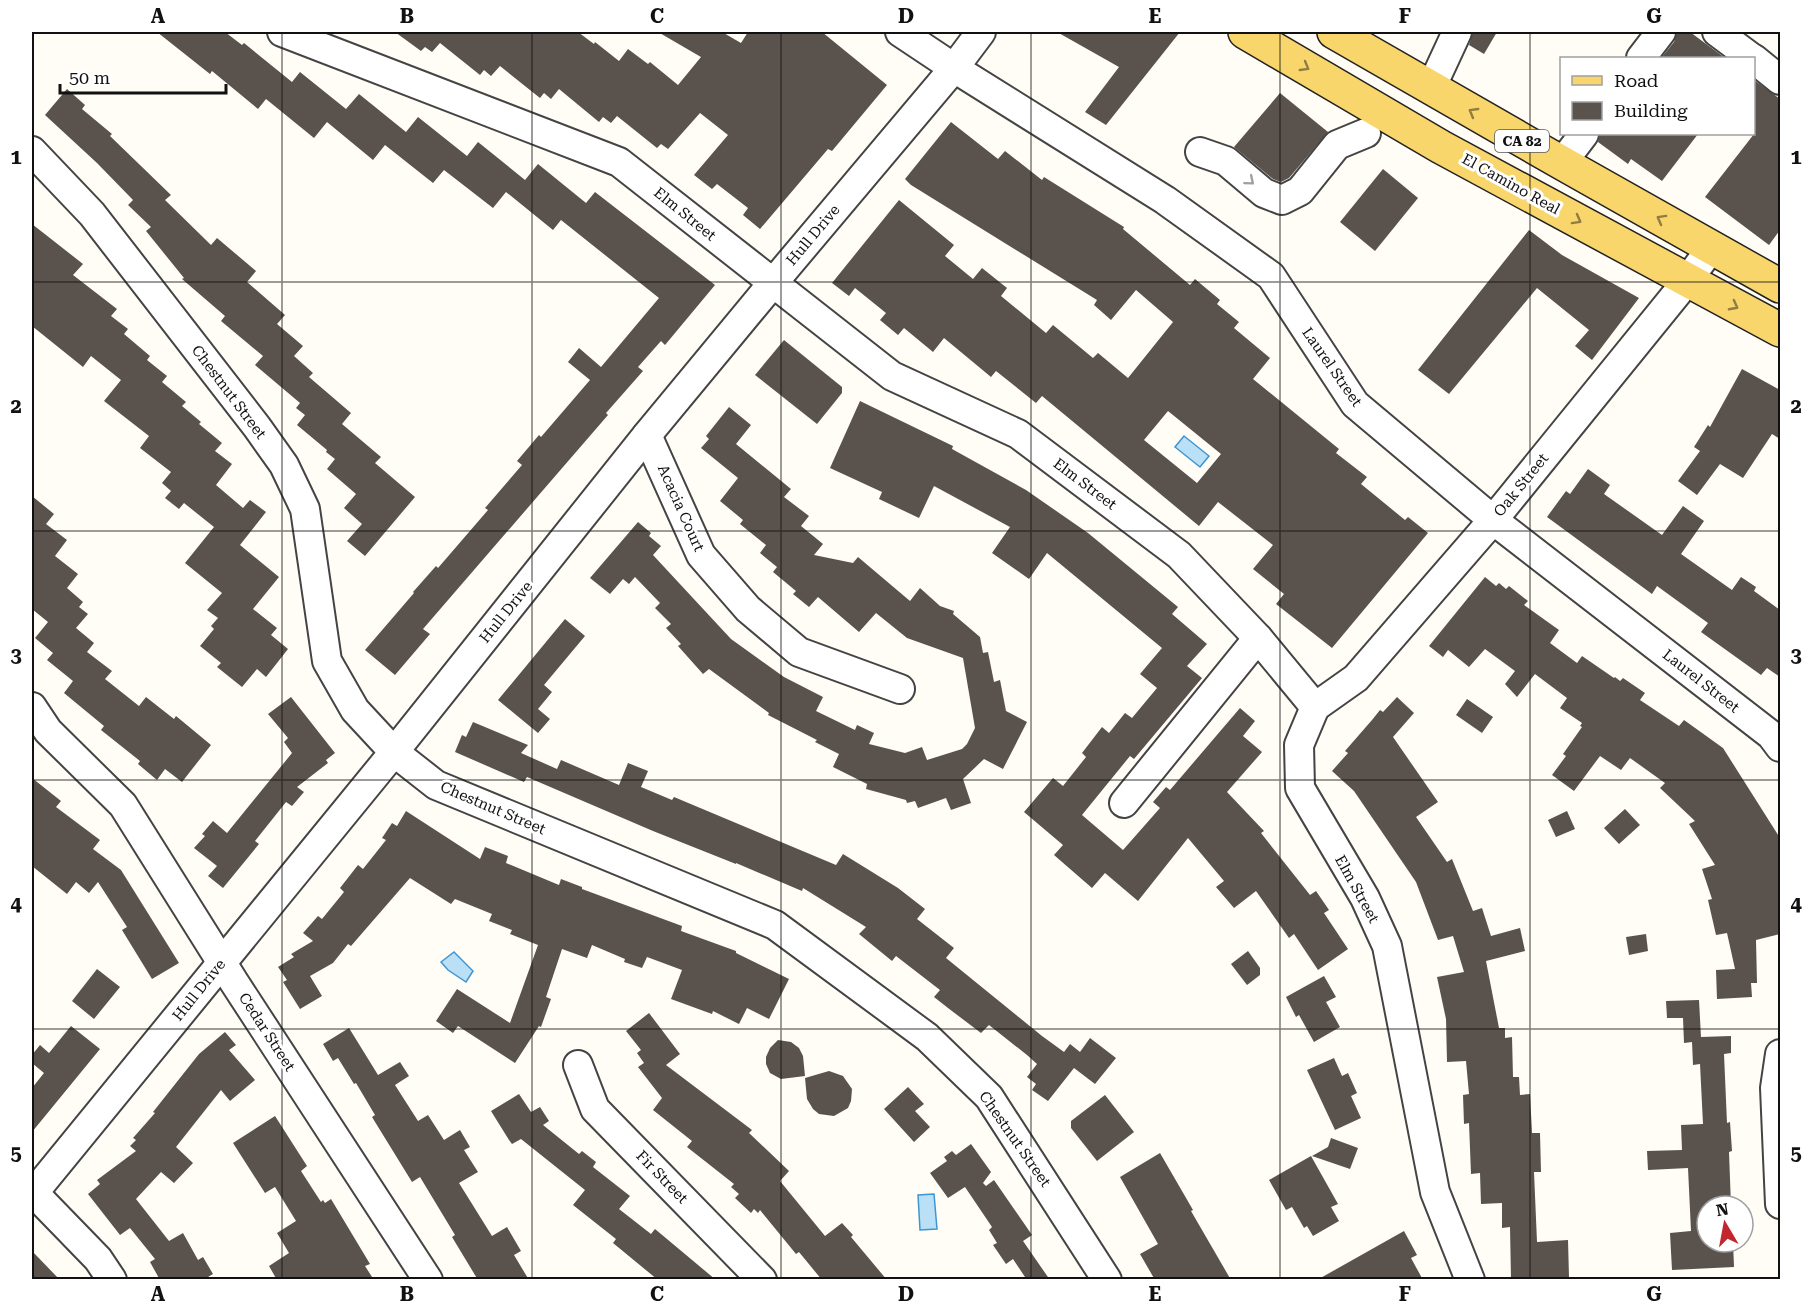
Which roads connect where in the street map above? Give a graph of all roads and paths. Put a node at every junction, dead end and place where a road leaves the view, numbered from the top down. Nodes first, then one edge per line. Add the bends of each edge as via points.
1 (282, 32) edge
2 (900, 32) edge
3 (981, 32) edge
4 (1245, 32) edge
5 (1334, 32) edge
6 (1457, 32) edge
7 (1661, 32) edge
8 (1717, 32) edge
9 (1642, 57) edge
10 (1750, 57) edge
11 (1755, 61) edge
12 (954, 68) junction
13 (1780, 80) edge
14 (1431, 88) junction
15 (1366, 133) dead end
16 (1583, 135) edge
17 (32, 151) edge
18 (1200, 153) dead end
19 (1562, 163) junction
20 (1712, 247) junction
21 (1687, 281) junction
22 (772, 284) junction
23 (1780, 286) edge
24 (1780, 330) edge
25 (647, 435) junction
26 (1493, 520) junction
27 (1258, 638) junction
28 (900, 690) dead end
29 (32, 707) edge
30 (1315, 708) junction
31 (1780, 747) edge
32 (394, 752) junction
33 (1124, 803) dead end
34 (222, 963) junction
35 (1780, 1054) edge
36 (578, 1065) dead end
37 (32, 1193) edge
38 (1780, 1203) edge
39 (112, 1280) edge
40 (428, 1280) edge
41 (762, 1280) edge
42 (1107, 1280) edge
43 (1470, 1280) edge

1 - 22 street, Elm Street via 619,162
2 - 12 street, Laurel Street
3 - 12 street, Hull Drive
4 -> 21 main road, El Camino Real / CA 82 via 1441,147
5 - 14 main road, CA 82
6 - 14 street
7 - 9 street
8 - 10 street
11 - 13 street
12 - 22 street, Hull Drive
12 - 26 street, Laurel Street via 1165,200 1270,276 1355,404
19 -> 14 main road, CA 82
18 -> 15 street via 1226,161 1264,193 1282,200 1300,191 1337,145
16 - 19 street
17 - 32 street, Chestnut Street via 92,214 284,465 305,508 327,660 355,710
20 -> 19 main road, CA 82
20 - 21 street, Oak Street
20 - 23 main road, CA 82
21 -> 24 main road, El Camino Real / CA 82
21 - 26 street, Oak Street
22 - 25 street, Hull Drive
22 - 27 street, Elm Street via 892,376 1018,434 1179,555
25 - 28 street, Acacia Court via 701,555 748,609 800,652
25 - 32 street, Hull Drive
26 - 30 street, Oak Street via 1356,678
26 - 31 street, Laurel Street via 1771,735
27 - 30 street, Elm Street
27 - 33 street
29 - 34 street, Cedar Street via 48,731 123,805
30 - 43 street, Elm Street via 1299,745 1300,788 1365,898 1387,946 1436,1192
32 - 34 street, Hull Drive
32 - 42 street, Chestnut Street via 436,785 775,925 927,1037 989,1097
34 - 37 street, Hull Drive
34 - 40 street, Cedar Street
35 - 38 street via 1775,1088
36 - 41 street, Fir Street via 596,1109
37 - 39 street via 98,1259

